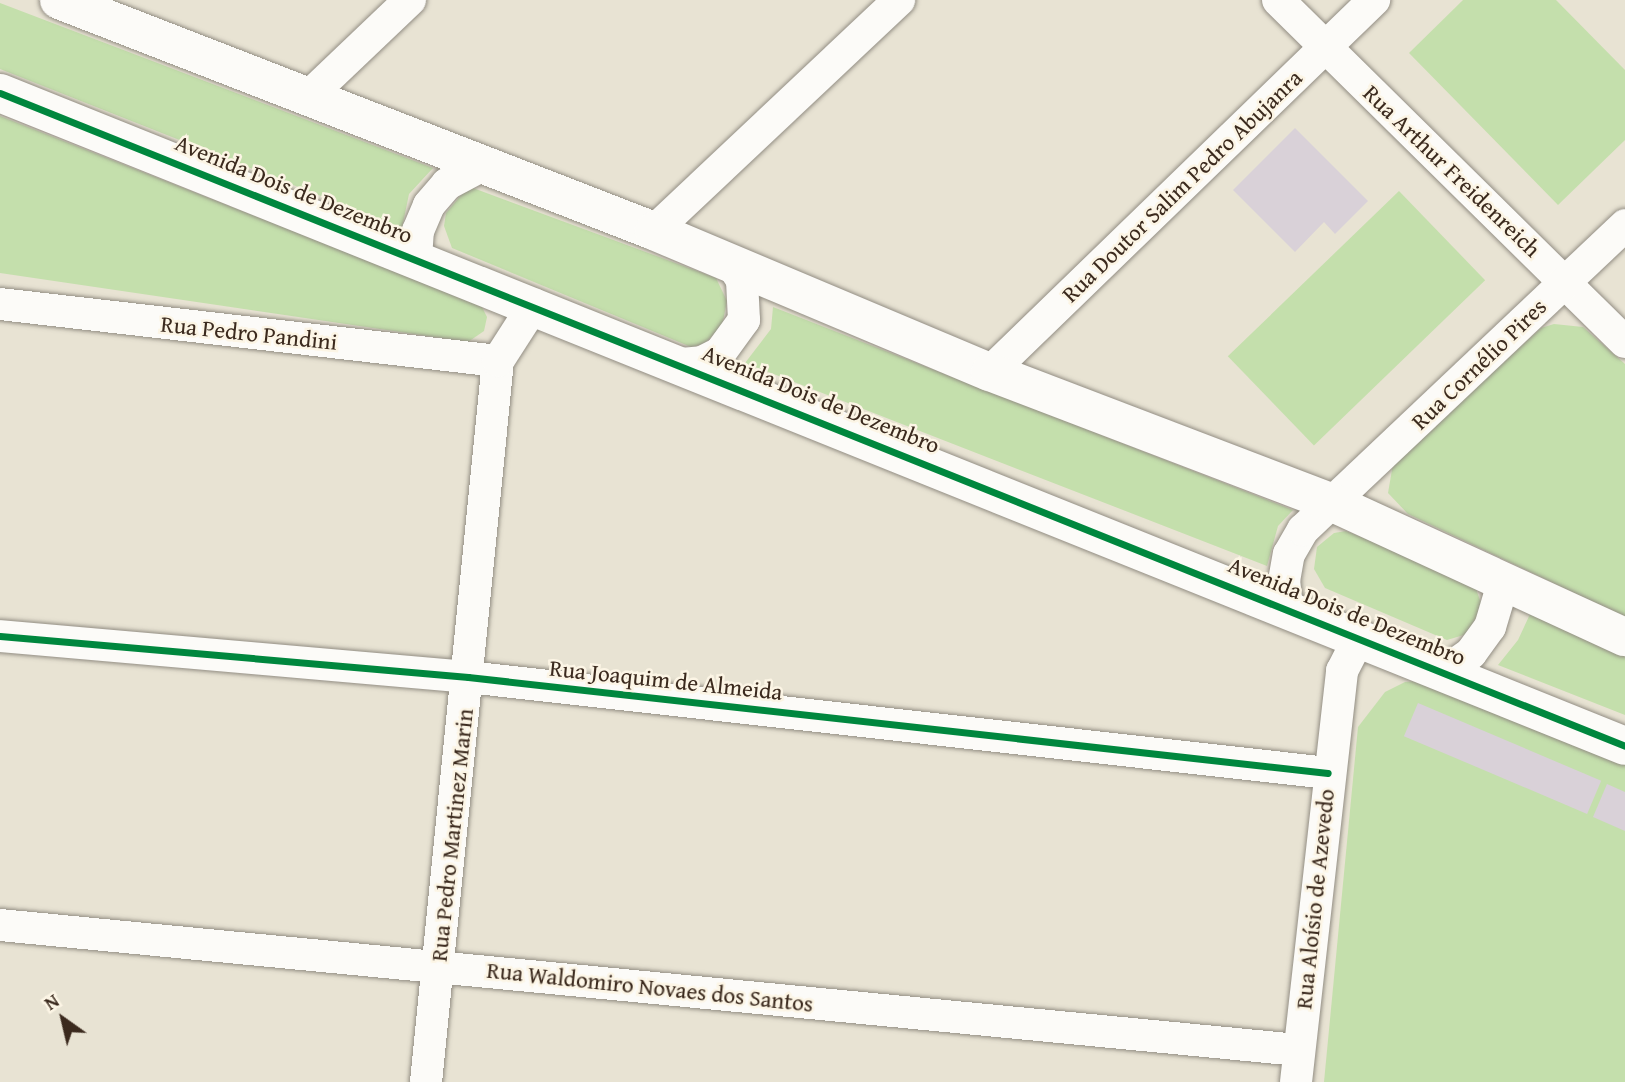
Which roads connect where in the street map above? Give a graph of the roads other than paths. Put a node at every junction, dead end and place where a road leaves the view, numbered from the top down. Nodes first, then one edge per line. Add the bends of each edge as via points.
1 (59, 0) edge
2 (411, 0) edge
3 (899, 0) edge
4 (1278, 0) edge
5 (1374, 0) edge
6 (1324, 47) junction
7 (0, 93) edge
8 (308, 97) junction
9 (483, 165) junction
10 (1625, 225) edge
11 (654, 231) junction
12 (416, 258) junction
13 (731, 263) junction
14 (1566, 282) junction
15 (0, 304) edge
16 (534, 305) junction
17 (1625, 342) edge
18 (498, 361) junction
19 (681, 364) junction
20 (990, 372) junction
21 (1334, 503) junction
22 (1504, 580) junction
23 (1287, 608) junction
24 (0, 636) edge
25 (1359, 636) junction
26 (1625, 637) edge
27 (1444, 671) junction
28 (468, 677) junction
29 (1625, 746) edge
30 (1328, 773) junction
31 (0, 925) edge
32 (438, 967) junction
33 (1299, 1050) junction
34 (426, 1082) edge
35 (1296, 1082) edge

1 - 8 street
2 - 8 street
3 - 11 street
4 - 6 street, Rua Arthur Freidenreich
5 - 6 street, Rua Doutor Salim Pedro Abujanra
6 - 14 street, Rua Arthur Freidenreich
6 - 20 street, Rua Doutor Salim Pedro Abujanra
7 - 12 street, Avenida Dois de Dezembro
8 - 9 street
9 - 11 street
9 - 12 street via 447,184 429,205 418,231
10 - 14 street, Rua Cornélio Pires
11 - 13 street
12 - 16 street, Avenida Dois de Dezembro
13 - 19 street via 744,290 744,320 720,353 702,362
13 - 20 street
14 - 17 street, Rua Arthur Freidenreich
14 - 21 street, Rua Cornélio Pires
15 - 18 street, Rua Pedro Pandini
16 - 18 street, Rua Pedro Martinez Marin
16 - 19 street, Avenida Dois de Dezembro
18 - 28 street, Rua Pedro Martinez Marin
19 - 23 street, Avenida Dois de Dezembro
20 - 21 street
21 - 22 street
21 - 23 street, Rua Cornélio Pires via 1303,530 1289,554 1284,580
22 - 26 street
22 - 27 street via 1490,627 1471,653
23 - 25 street, Avenida Dois de Dezembro
24 - 28 street, Rua Joaquim de Almeida
25 - 27 street, Avenida Dois de Dezembro
25 - 30 street, Rua Aloísio de Azevedo via 1342,671
27 - 29 street, Avenida Dois de Dezembro
28 - 30 street, Rua Joaquim de Almeida
28 - 32 street, Rua Pedro Martinez Marin
30 - 33 street, Rua Aloísio de Azevedo
31 - 32 street, Rua Waldomiro Novaes dos Santos
32 - 33 street, Rua Waldomiro Novaes dos Santos
32 - 34 street, Rua Pedro Martinez Marin
33 - 35 street, Rua Aloísio de Azevedo

